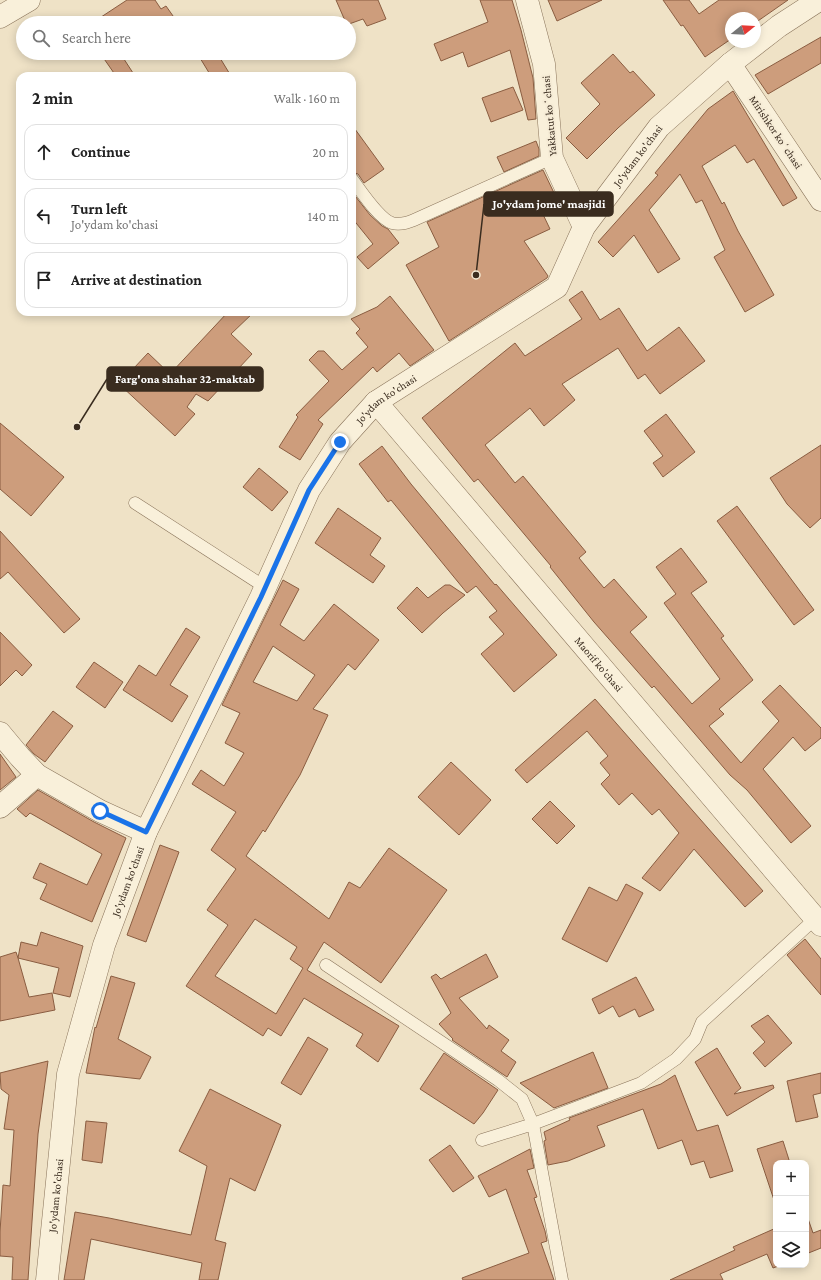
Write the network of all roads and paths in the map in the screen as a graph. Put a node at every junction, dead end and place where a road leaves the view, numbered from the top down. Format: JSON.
{"nodes":[{"id":1,"x":29,"y":0,"type":"edge"},
{"id":2,"x":527,"y":0,"type":"edge"},
{"id":3,"x":819,"y":0,"type":"edge"},
{"id":4,"x":0,"y":17,"type":"edge"},
{"id":5,"x":730,"y":64,"type":"junction"},
{"id":6,"x":552,"y":158,"type":"junction"},
{"id":7,"x":356,"y":184,"type":"edge"},
{"id":8,"x":821,"y":200,"type":"edge"},
{"id":9,"x":584,"y":227,"type":"junction"},
{"id":10,"x":376,"y":402,"type":"junction"},
{"id":11,"x":135,"y":503,"type":"dead end"},
{"id":12,"x":265,"y":587,"type":"junction"},
{"id":13,"x":0,"y":733,"type":"edge"},
{"id":14,"x":37,"y":775,"type":"junction"},
{"id":15,"x":0,"y":807,"type":"edge"},
{"id":16,"x":146,"y":832,"type":"junction"},
{"id":17,"x":819,"y":919,"type":"edge"},
{"id":18,"x":326,"y":965,"type":"dead end"},
{"id":19,"x":533,"y":1124,"type":"junction"},
{"id":20,"x":482,"y":1140,"type":"dead end"},
{"id":21,"x":47,"y":1280,"type":"edge"},
{"id":22,"x":562,"y":1280,"type":"edge"}],
"edges":[{"from":1,"to":4,"type":"street"},
{"from":2,"to":6,"type":"street","name":"Yakkatut koʻchasi"},
{"from":3,"to":5,"type":"street","name":"Jo'ydam ko'chasi"},
{"from":5,"to":8,"type":"street","name":"Mirishkor koʻchasi"},
{"from":5,"to":9,"type":"street","name":"Jo'ydam ko'chasi"},
{"from":6,"to":7,"type":"lane"},
{"from":6,"to":9,"type":"street","name":"Yakkatut koʻchasi"},
{"from":9,"to":10,"type":"street","name":"Jo'ydam ko'chasi"},
{"from":10,"to":12,"type":"street","name":"Jo'ydam ko'chasi"},
{"from":10,"to":17,"type":"street","name":"Maorif ko'chasi"},
{"from":11,"to":12,"type":"lane"},
{"from":12,"to":16,"type":"street","name":"Jo'ydam ko'chasi"},
{"from":13,"to":14,"type":"street"},
{"from":14,"to":15,"type":"street"},
{"from":14,"to":16,"type":"street"},
{"from":16,"to":21,"type":"street","name":"Jo'ydam ko'chasi"},
{"from":17,"to":19,"type":"lane"},
{"from":18,"to":19,"type":"lane"},
{"from":19,"to":20,"type":"lane"},
{"from":19,"to":22,"type":"lane"}]}
